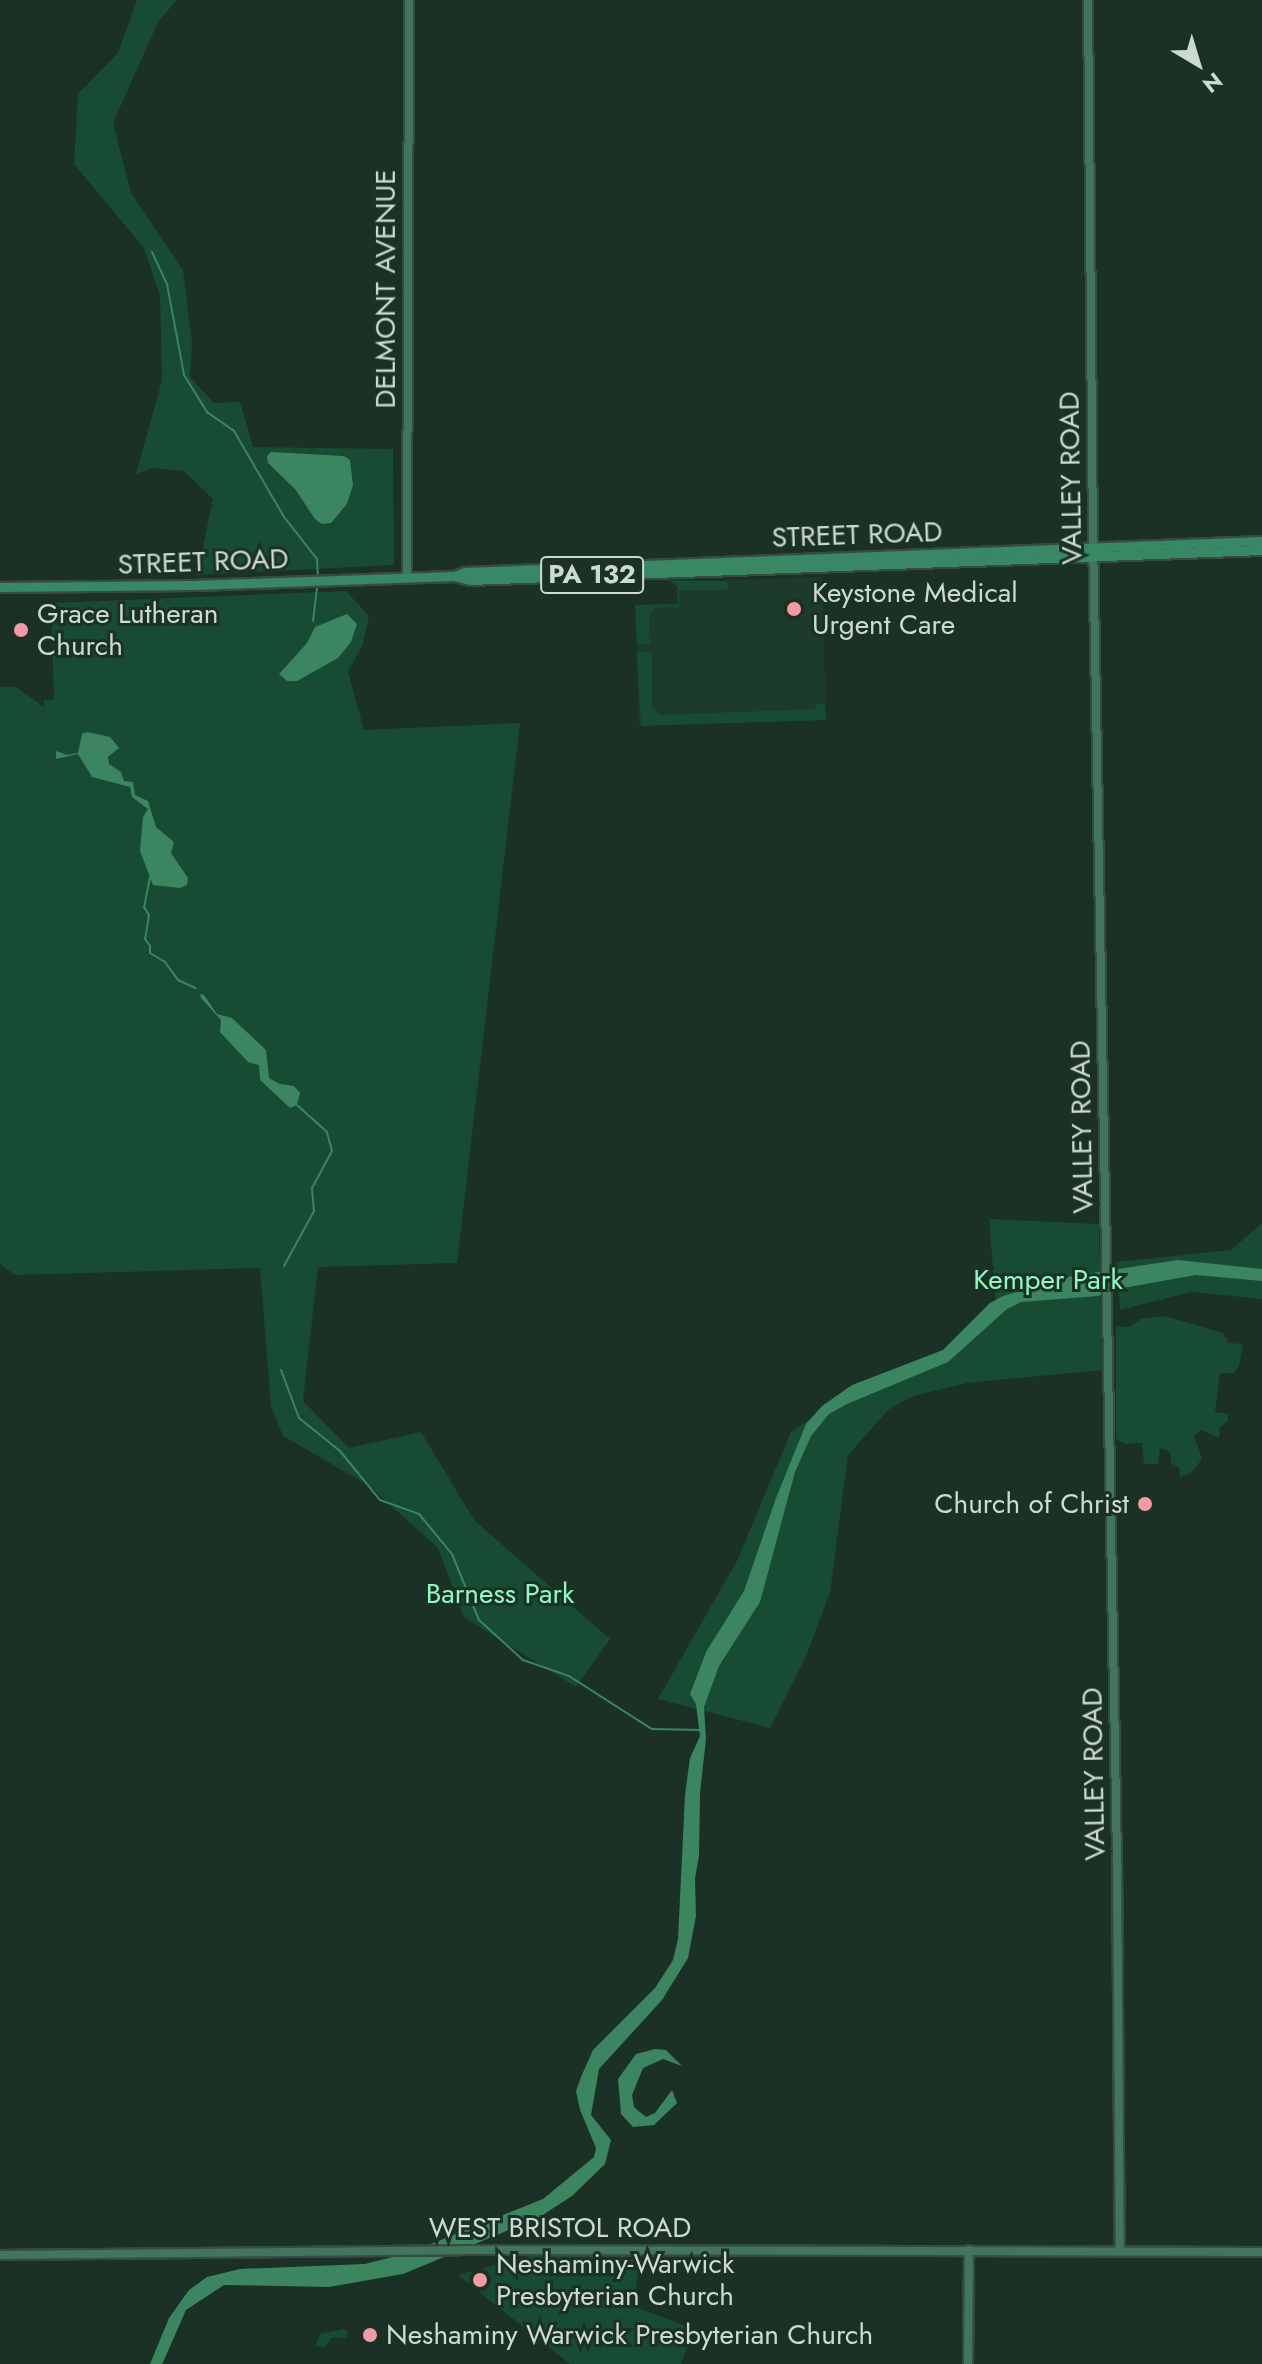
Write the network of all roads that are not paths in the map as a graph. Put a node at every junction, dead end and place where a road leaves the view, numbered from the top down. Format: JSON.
{"nodes":[{"id":1,"x":409,"y":0,"type":"edge"},
{"id":2,"x":1088,"y":0,"type":"edge"},
{"id":3,"x":1262,"y":541,"type":"edge"},
{"id":4,"x":1262,"y":550,"type":"edge"},
{"id":5,"x":1094,"y":552,"type":"junction"},
{"id":6,"x":407,"y":578,"type":"junction"},
{"id":7,"x":0,"y":587,"type":"edge"},
{"id":8,"x":969,"y":2250,"type":"junction"},
{"id":9,"x":1120,"y":2252,"type":"junction"},
{"id":10,"x":1262,"y":2252,"type":"edge"},
{"id":11,"x":0,"y":2255,"type":"edge"},
{"id":12,"x":968,"y":2364,"type":"edge"}],
"edges":[{"from":1,"to":6,"type":"street","name":"DELMONT AVENUE"},
{"from":2,"to":5,"type":"street","name":"VALLEY ROAD"},
{"from":3,"to":5,"type":"main road","name":"STREET ROAD","number":"PA 132"},
{"from":4,"to":5,"type":"main road","name":"STREET ROAD","number":"PA 132"},
{"from":5,"to":6,"type":"main road","name":"STREET ROAD","number":"PA 132"},
{"from":5,"to":9,"type":"street","name":"VALLEY ROAD"},
{"from":6,"to":7,"type":"main road","name":"STREET ROAD","number":"PA 132"},
{"from":8,"to":9,"type":"street","name":"WEST BRISTOL ROAD"},
{"from":8,"to":11,"type":"street","name":"WEST BRISTOL ROAD"},
{"from":8,"to":12,"type":"street"},
{"from":9,"to":10,"type":"street","name":"WEST BRISTOL ROAD"}]}
